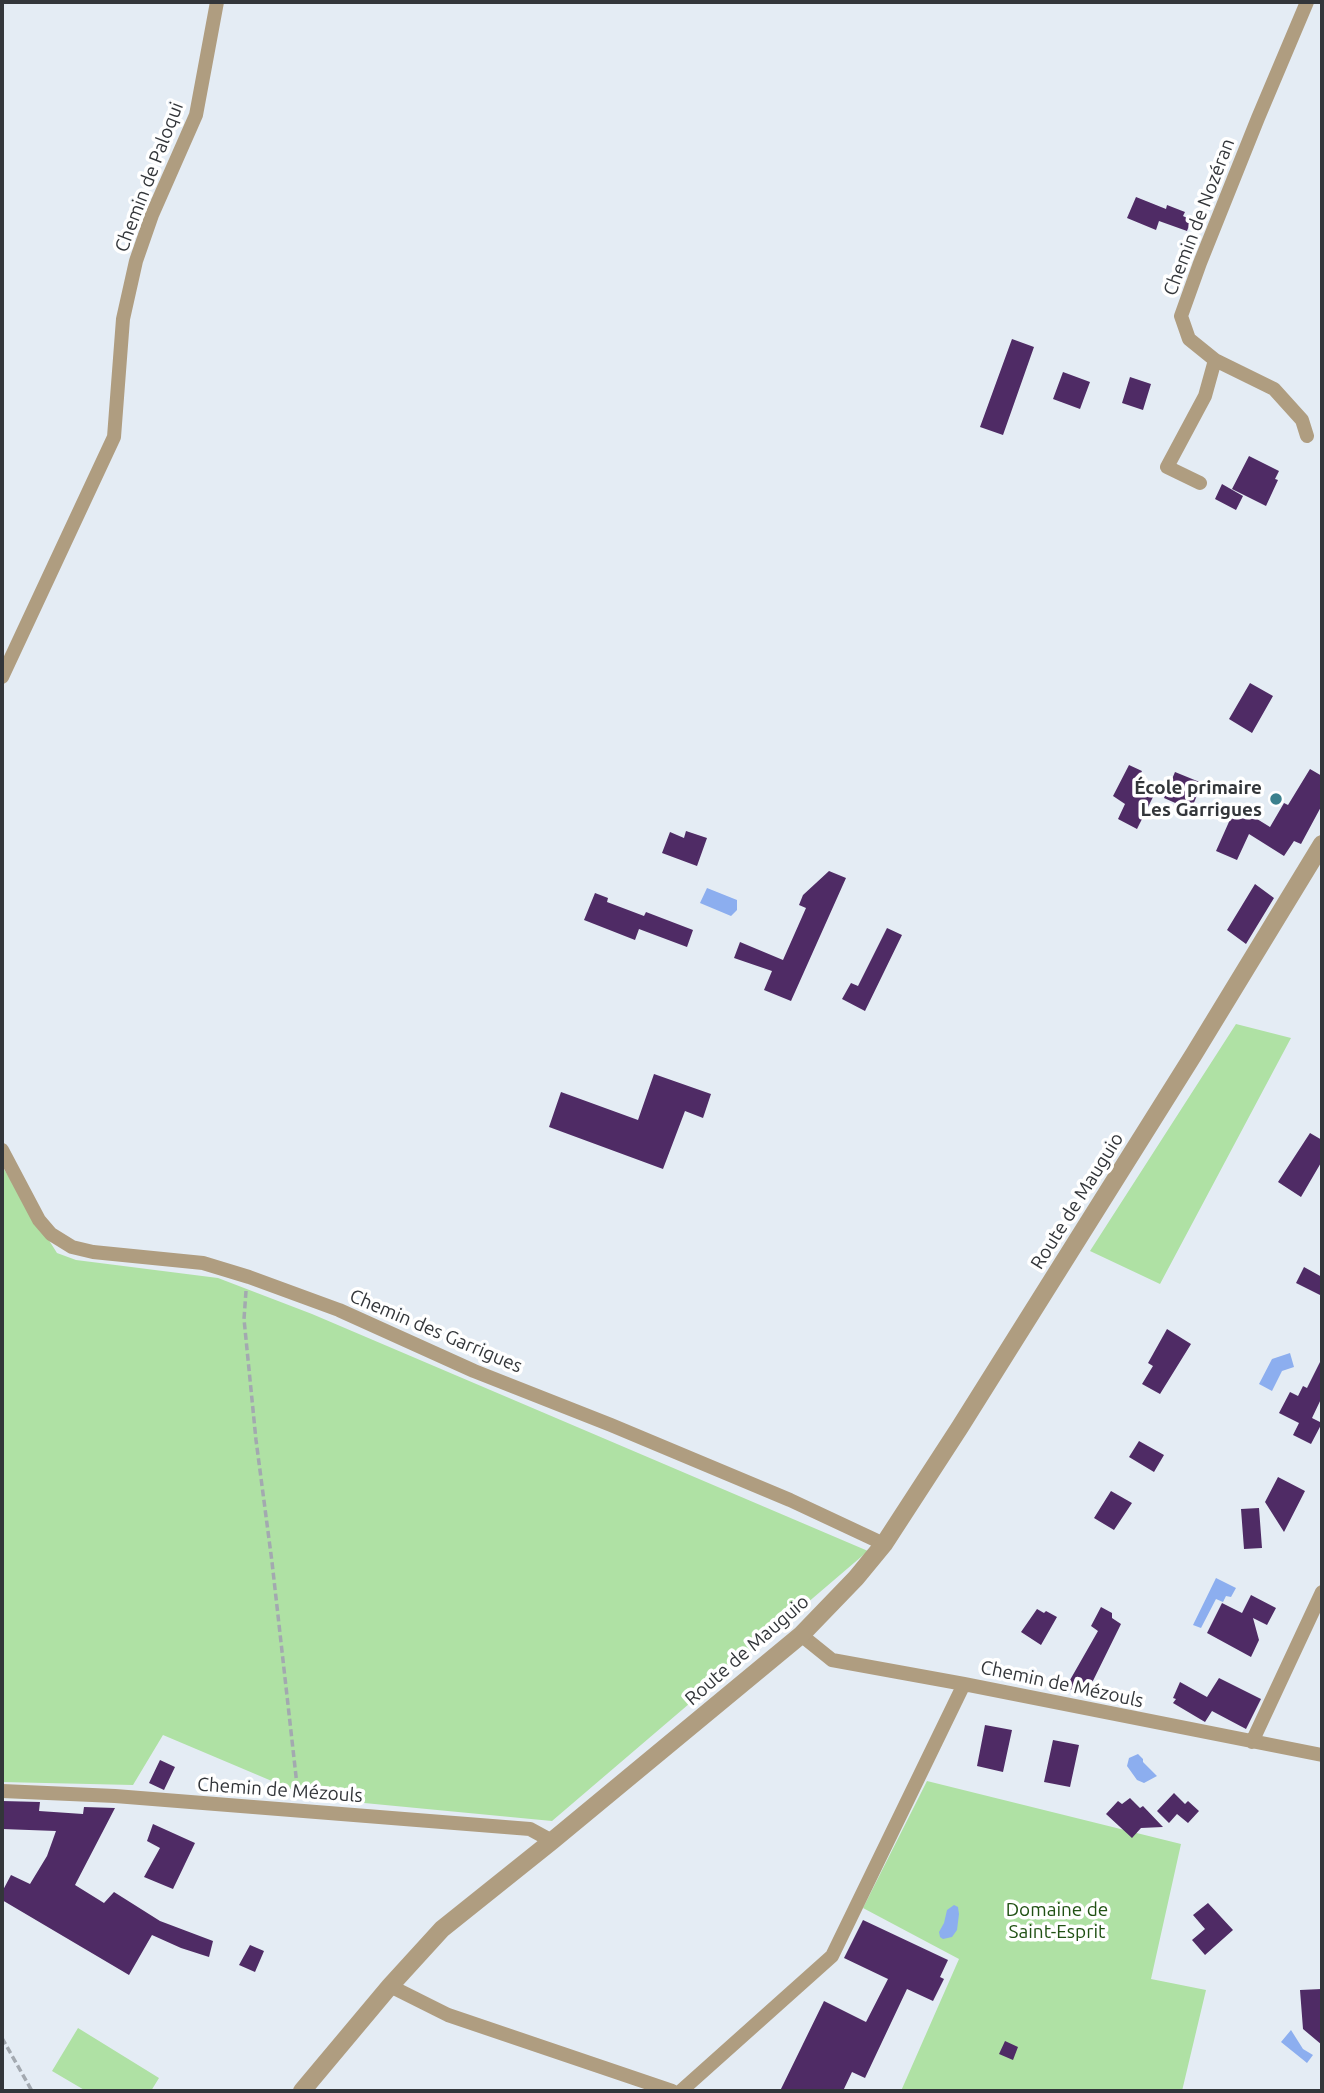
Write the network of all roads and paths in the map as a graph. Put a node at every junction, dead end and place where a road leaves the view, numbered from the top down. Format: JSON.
{"nodes":[{"id":1,"x":217,"y":2,"type":"edge"},
{"id":2,"x":1307,"y":2,"type":"edge"},
{"id":3,"x":1215,"y":360,"type":"junction"},
{"id":4,"x":1307,"y":436,"type":"dead end"},
{"id":5,"x":1200,"y":483,"type":"dead end"},
{"id":6,"x":2,"y":677,"type":"edge"},
{"id":7,"x":1322,"y":844,"type":"edge"},
{"id":8,"x":2,"y":1150,"type":"edge"},
{"id":9,"x":249,"y":1277,"type":"junction"},
{"id":10,"x":884,"y":1544,"type":"junction"},
{"id":11,"x":1322,"y":1592,"type":"edge"},
{"id":12,"x":801,"y":1635,"type":"junction"},
{"id":13,"x":964,"y":1684,"type":"junction"},
{"id":14,"x":1252,"y":1742,"type":"junction"},
{"id":15,"x":1322,"y":1755,"type":"edge"},
{"id":16,"x":2,"y":1791,"type":"edge"},
{"id":17,"x":299,"y":1810,"type":"junction"},
{"id":18,"x":552,"y":1841,"type":"junction"},
{"id":19,"x":390,"y":1986,"type":"junction"},
{"id":20,"x":2,"y":2038,"type":"edge"},
{"id":21,"x":32,"y":2091,"type":"edge"},
{"id":22,"x":302,"y":2091,"type":"edge"},
{"id":23,"x":672,"y":2091,"type":"edge"},
{"id":24,"x":681,"y":2091,"type":"edge"}],
"edges":[{"from":1,"to":6,"type":"street","name":"Chemin de Paloqui"},
{"from":2,"to":3,"type":"street","name":"Chemin de Nozéran"},
{"from":3,"to":4,"type":"street","name":"Chemin de Nozéran"},
{"from":3,"to":5,"type":"street"},
{"from":7,"to":10,"type":"street","name":"Route de Mauguio"},
{"from":8,"to":9,"type":"street","name":"Chemin des Garrigues"},
{"from":9,"to":10,"type":"street","name":"Chemin des Garrigues"},
{"from":9,"to":17,"type":"path"},
{"from":10,"to":12,"type":"street","name":"Route de Mauguio"},
{"from":11,"to":14,"type":"street"},
{"from":12,"to":13,"type":"street","name":"Chemin de Mézouls"},
{"from":12,"to":18,"type":"street","name":"Route de Mauguio"},
{"from":13,"to":14,"type":"street","name":"Chemin de Mézouls"},
{"from":13,"to":24,"type":"street"},
{"from":14,"to":15,"type":"street","name":"Chemin de Mézouls"},
{"from":16,"to":17,"type":"street","name":"Chemin de Mézouls"},
{"from":17,"to":18,"type":"street","name":"Chemin de Mézouls"},
{"from":18,"to":19,"type":"street","name":"Route de Mauguio"},
{"from":19,"to":22,"type":"street","name":"Route de Mauguio"},
{"from":19,"to":23,"type":"street"},
{"from":20,"to":21,"type":"path"}]}
